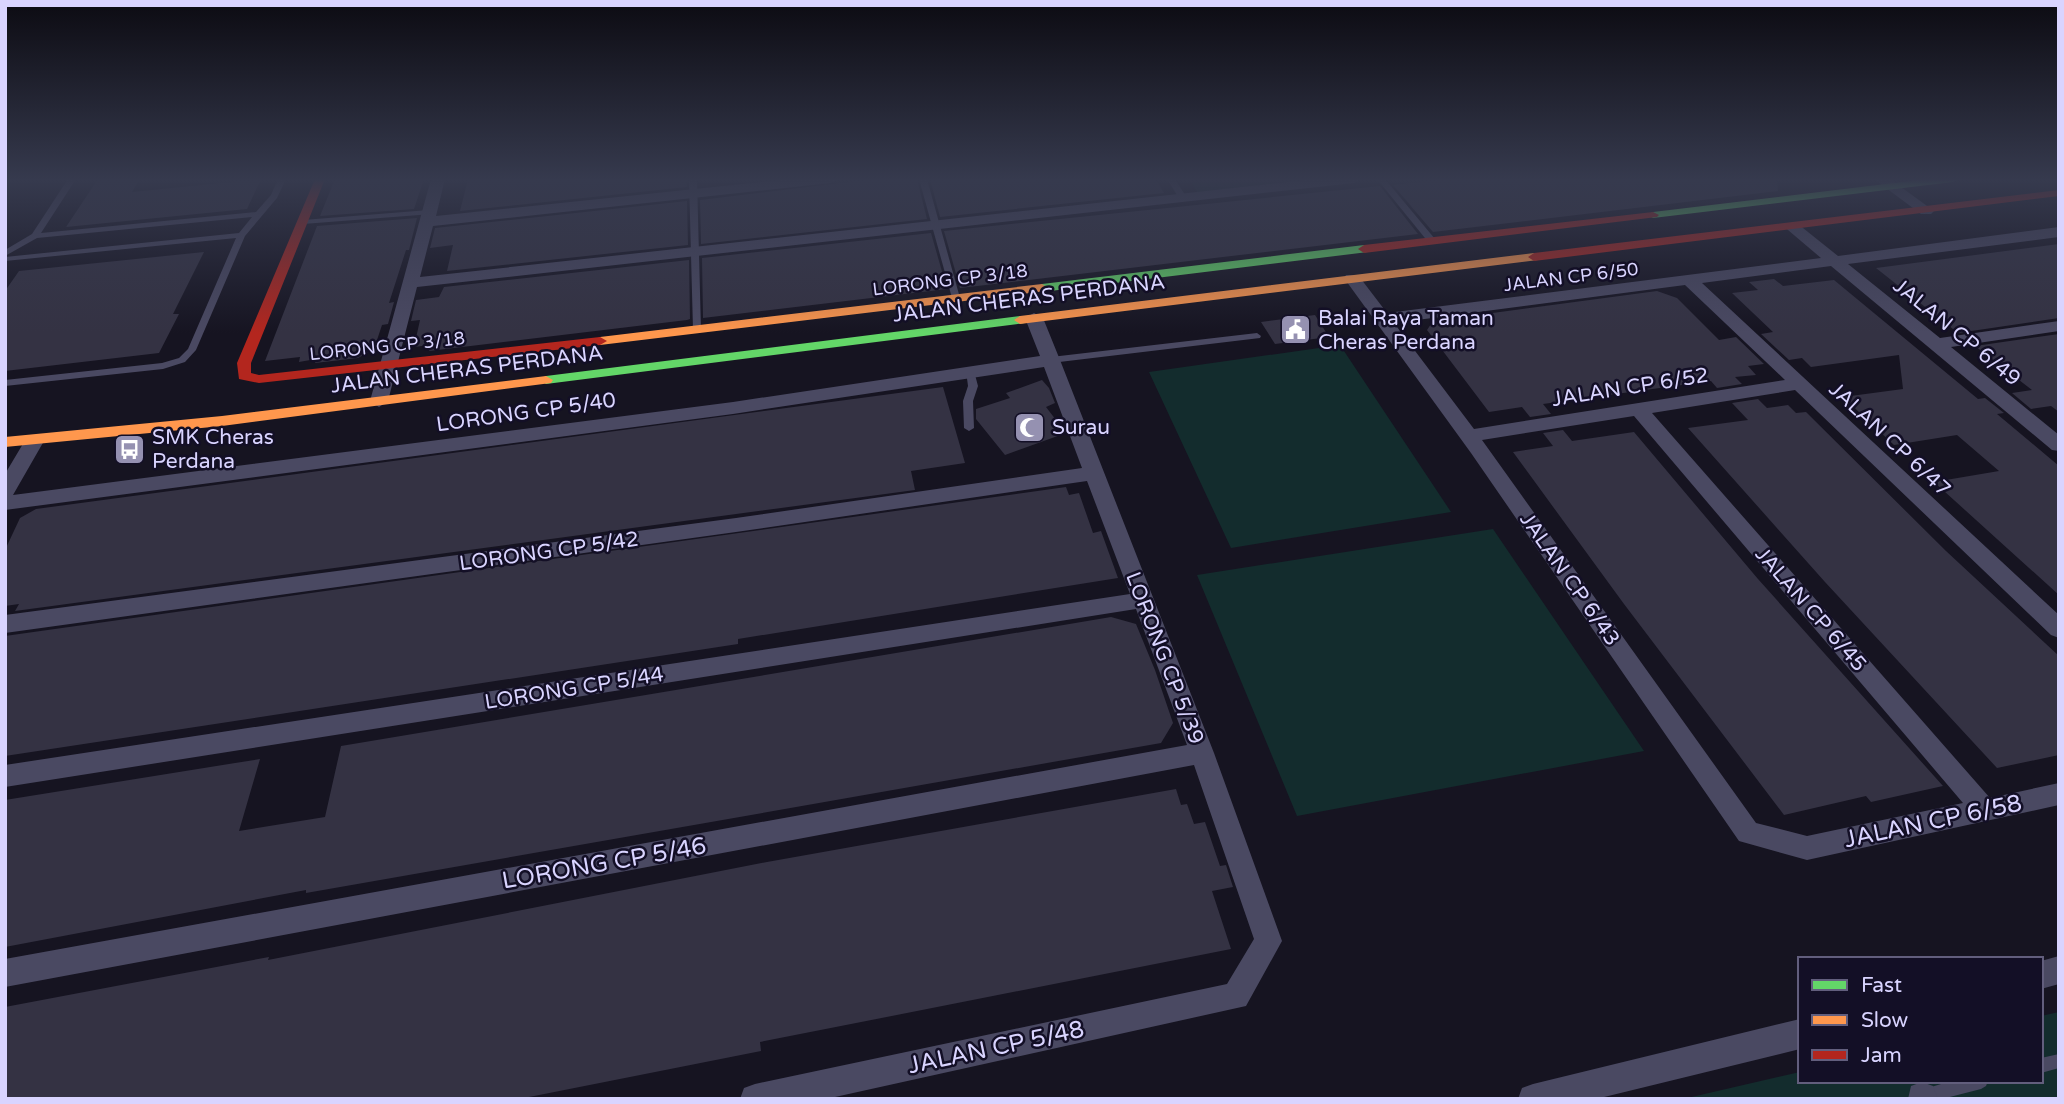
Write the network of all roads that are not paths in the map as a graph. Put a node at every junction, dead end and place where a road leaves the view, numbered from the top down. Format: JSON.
{"nodes":[{"id":1,"x":39,"y":231,"type":"edge"},
{"id":2,"x":91,"y":231,"type":"edge"},
{"id":3,"x":245,"y":231,"type":"edge"},
{"id":4,"x":299,"y":231,"type":"edge"},
{"id":5,"x":425,"y":231,"type":"edge"},
{"id":6,"x":693,"y":231,"type":"edge"},
{"id":7,"x":885,"y":231,"type":"edge"},
{"id":8,"x":938,"y":231,"type":"edge"},
{"id":9,"x":1423,"y":231,"type":"edge"},
{"id":10,"x":1514,"y":231,"type":"edge"},
{"id":11,"x":1763,"y":231,"type":"edge"},
{"id":12,"x":1798,"y":231,"type":"edge"},
{"id":13,"x":2056,"y":232,"type":"edge"},
{"id":14,"x":241,"y":235,"type":"junction"},
{"id":15,"x":35,"y":236,"type":"junction"},
{"id":16,"x":1432,"y":241,"type":"junction"},
{"id":17,"x":693,"y":251,"type":"junction"},
{"id":18,"x":6,"y":258,"type":"edge"},
{"id":19,"x":1836,"y":262,"type":"junction"},
{"id":20,"x":1352,"y":278,"type":"junction"},
{"id":21,"x":1690,"y":281,"type":"junction"},
{"id":22,"x":411,"y":283,"type":"junction"},
{"id":23,"x":956,"y":298,"type":"junction"},
{"id":24,"x":1034,"y":318,"type":"junction"},
{"id":25,"x":1383,"y":319,"type":"junction"},
{"id":26,"x":2059,"y":326,"type":"edge"},
{"id":27,"x":697,"y":330,"type":"junction"},
{"id":28,"x":1257,"y":336,"type":"dead end"},
{"id":29,"x":1936,"y":344,"type":"junction"},
{"id":30,"x":1051,"y":360,"type":"junction"},
{"id":31,"x":390,"y":366,"type":"junction"},
{"id":32,"x":970,"y":371,"type":"junction"},
{"id":33,"x":5,"y":383,"type":"edge"},
{"id":34,"x":1799,"y":384,"type":"junction"},
{"id":35,"x":379,"y":401,"type":"junction"},
{"id":36,"x":1637,"y":409,"type":"junction"},
{"id":37,"x":969,"y":428,"type":"dead end"},
{"id":38,"x":1468,"y":436,"type":"junction"},
{"id":39,"x":34,"y":441,"type":"junction"},
{"id":40,"x":5,"y":442,"type":"edge"},
{"id":41,"x":2059,"y":445,"type":"edge"},
{"id":42,"x":1093,"y":473,"type":"junction"},
{"id":43,"x":5,"y":492,"type":"edge"},
{"id":44,"x":5,"y":503,"type":"edge"},
{"id":45,"x":1142,"y":600,"type":"junction"},
{"id":46,"x":5,"y":624,"type":"edge"},
{"id":47,"x":2059,"y":629,"type":"edge"},
{"id":48,"x":1202,"y":753,"type":"junction"},
{"id":49,"x":5,"y":776,"type":"edge"},
{"id":50,"x":2059,"y":794,"type":"edge"},
{"id":51,"x":1984,"y":809,"type":"junction"},
{"id":52,"x":1807,"y":848,"type":"joint"},
{"id":53,"x":5,"y":973,"type":"edge"},
{"id":54,"x":1236,"y":996,"type":"joint"},
{"id":55,"x":1798,"y":1035,"type":"edge"},
{"id":56,"x":1974,"y":1083,"type":"edge"},
{"id":57,"x":1592,"y":1092,"type":"edge"},
{"id":58,"x":1919,"y":1098,"type":"edge"},
{"id":59,"x":755,"y":1099,"type":"edge"},
{"id":60,"x":1533,"y":1099,"type":"edge"}],
"edges":[{"from":1,"to":15,"type":"lane"},
{"from":2,"to":15,"type":"lane"},
{"from":3,"to":14,"type":"lane"},
{"from":4,"to":31,"type":"street","name":"LORONG CP 3/18"},
{"from":5,"to":22,"type":"street"},
{"from":6,"to":17,"type":"lane"},
{"from":7,"to":17,"type":"street"},
{"from":8,"to":23,"type":"lane"},
{"from":9,"to":16,"type":"lane"},
{"from":10,"to":16,"type":"street","name":"LORONG CP 3/18"},
{"from":11,"to":20,"type":"street","name":"JALAN CHERAS PERDANA"},
{"from":12,"to":19,"type":"street","name":"JALAN CP 6/49"},
{"from":13,"to":19,"type":"street","name":"JALAN CP 6/50"},
{"from":14,"to":18,"type":"lane"},
{"from":14,"to":33,"type":"lane"},
{"from":15,"to":18,"type":"lane"},
{"from":16,"to":23,"type":"street","name":"LORONG CP 3/18"},
{"from":17,"to":22,"type":"street"},
{"from":17,"to":27,"type":"lane"},
{"from":19,"to":21,"type":"street","name":"JALAN CP 6/50"},
{"from":19,"to":29,"type":"street","name":"JALAN CP 6/49"},
{"from":20,"to":24,"type":"street","name":"JALAN CHERAS PERDANA"},
{"from":20,"to":25,"type":"street","name":"JALAN CP 6/43"},
{"from":21,"to":25,"type":"street","name":"JALAN CP 6/50"},
{"from":21,"to":34,"type":"street","name":"JALAN CP 6/47"},
{"from":22,"to":31,"type":"street"},
{"from":23,"to":27,"type":"street","name":"LORONG CP 3/18"},
{"from":24,"to":30,"type":"street","name":"LORONG CP 5/39"},
{"from":24,"to":35,"type":"street","name":"JALAN CHERAS PERDANA"},
{"from":25,"to":38,"type":"street","name":"JALAN CP 6/43"},
{"from":26,"to":29,"type":"street"},
{"from":27,"to":31,"type":"street","name":"LORONG CP 3/18"},
{"from":28,"to":30,"type":"lane"},
{"from":29,"to":41,"type":"street","name":"JALAN CP 6/49"},
{"from":30,"to":32,"type":"street","name":"LORONG CP 5/40"},
{"from":30,"to":42,"type":"street","name":"LORONG CP 5/39"},
{"from":31,"to":35,"type":"street"},
{"from":32,"to":37,"type":"lane"},
{"from":32,"to":44,"type":"street","name":"LORONG CP 5/40"},
{"from":34,"to":36,"type":"street","name":"JALAN CP 6/52"},
{"from":34,"to":47,"type":"street","name":"JALAN CP 6/47"},
{"from":35,"to":39,"type":"street","name":"JALAN CHERAS PERDANA"},
{"from":36,"to":38,"type":"street","name":"JALAN CP 6/52"},
{"from":36,"to":51,"type":"street","name":"JALAN CP 6/45"},
{"from":38,"to":52,"type":"street","name":"JALAN CP 6/43"},
{"from":39,"to":40,"type":"street","name":"JALAN CHERAS PERDANA"},
{"from":39,"to":43,"type":"street"},
{"from":42,"to":45,"type":"street","name":"LORONG CP 5/39"},
{"from":42,"to":46,"type":"street","name":"LORONG CP 5/42"},
{"from":45,"to":48,"type":"street","name":"LORONG CP 5/39"},
{"from":45,"to":49,"type":"street","name":"LORONG CP 5/44"},
{"from":48,"to":53,"type":"street","name":"LORONG CP 5/46"},
{"from":48,"to":54,"type":"street","name":"LORONG CP 5/39"},
{"from":50,"to":51,"type":"street","name":"JALAN CP 6/58"},
{"from":51,"to":52,"type":"street","name":"JALAN CP 6/58"},
{"from":54,"to":59,"type":"street","name":"JALAN CP 5/48"},
{"from":55,"to":57,"type":"street"},
{"from":56,"to":58,"type":"lane"},
{"from":57,"to":60,"type":"street"}]}
